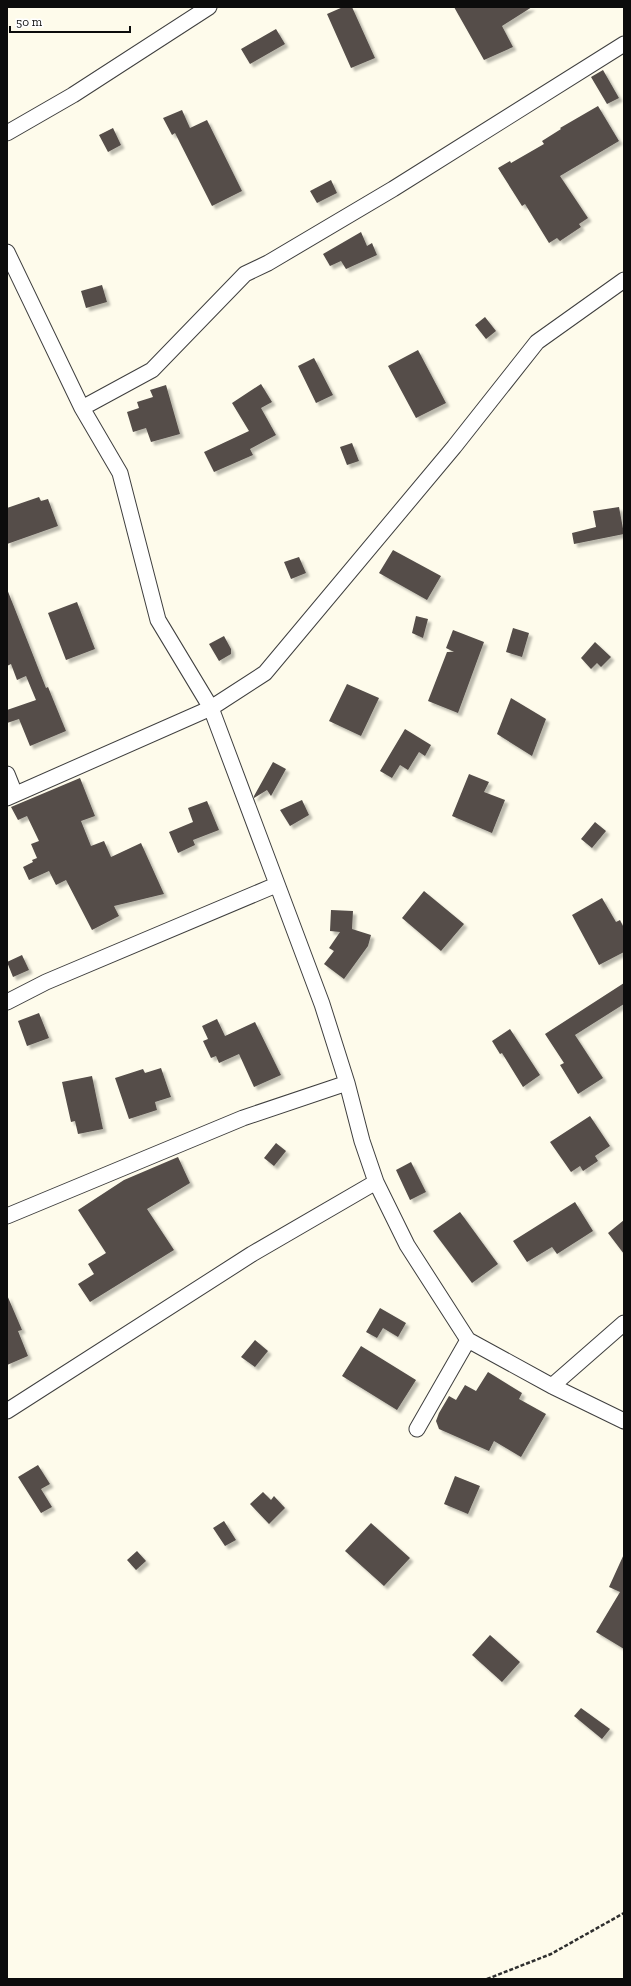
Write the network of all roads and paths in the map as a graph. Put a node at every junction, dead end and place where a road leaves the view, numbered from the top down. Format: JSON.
{"nodes":[{"id":1,"x":209,"y":7,"type":"edge"},
{"id":2,"x":624,"y":44,"type":"edge"},
{"id":3,"x":7,"y":133,"type":"edge"},
{"id":4,"x":7,"y":252,"type":"edge"},
{"id":5,"x":624,"y":280,"type":"edge"},
{"id":6,"x":82,"y":408,"type":"junction"},
{"id":7,"x":211,"y":708,"type":"junction"},
{"id":8,"x":7,"y":774,"type":"edge"},
{"id":9,"x":11,"y":796,"type":"edge"},
{"id":10,"x":276,"y":885,"type":"junction"},
{"id":11,"x":7,"y":1002,"type":"edge"},
{"id":12,"x":347,"y":1083,"type":"junction"},
{"id":13,"x":376,"y":1182,"type":"junction"},
{"id":14,"x":7,"y":1216,"type":"edge"},
{"id":15,"x":624,"y":1323,"type":"edge"},
{"id":16,"x":468,"y":1340,"type":"junction"},
{"id":17,"x":552,"y":1386,"type":"junction"},
{"id":18,"x":7,"y":1411,"type":"edge"},
{"id":19,"x":624,"y":1422,"type":"edge"},
{"id":20,"x":417,"y":1429,"type":"dead end"},
{"id":21,"x":624,"y":1913,"type":"edge"},
{"id":22,"x":487,"y":1979,"type":"edge"}],
"edges":[{"from":1,"to":3,"type":"street"},
{"from":2,"to":6,"type":"street"},
{"from":4,"to":6,"type":"street"},
{"from":5,"to":7,"type":"street"},
{"from":6,"to":7,"type":"street"},
{"from":7,"to":9,"type":"street"},
{"from":7,"to":10,"type":"street"},
{"from":8,"to":9,"type":"street"},
{"from":10,"to":11,"type":"street"},
{"from":10,"to":12,"type":"street"},
{"from":12,"to":13,"type":"street"},
{"from":12,"to":14,"type":"street"},
{"from":13,"to":16,"type":"street"},
{"from":13,"to":18,"type":"street"},
{"from":15,"to":17,"type":"street"},
{"from":16,"to":17,"type":"street"},
{"from":16,"to":20,"type":"street"},
{"from":17,"to":19,"type":"street"},
{"from":21,"to":22,"type":"path"}]}
